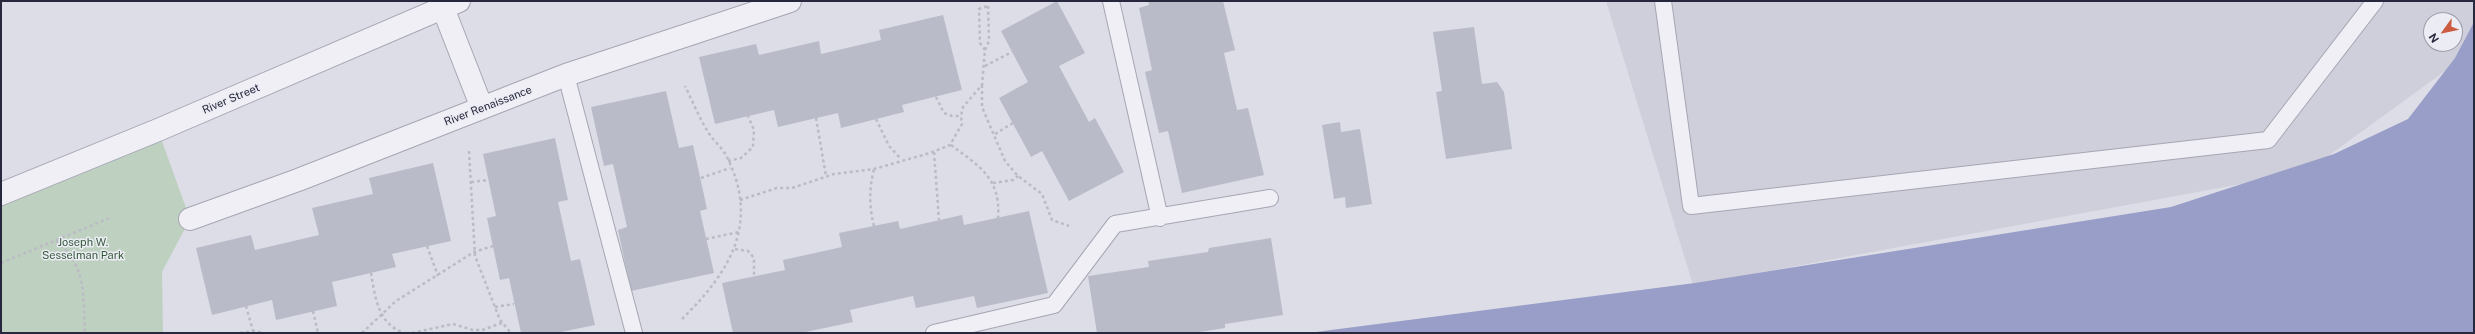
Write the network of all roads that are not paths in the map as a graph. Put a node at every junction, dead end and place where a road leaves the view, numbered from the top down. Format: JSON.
{"nodes":[{"id":1,"x":790,"y":1,"type":"edge"},
{"id":2,"x":1111,"y":1,"type":"edge"},
{"id":3,"x":1663,"y":1,"type":"edge"},
{"id":4,"x":2375,"y":1,"type":"edge"},
{"id":5,"x":451,"y":4,"type":"edge"},
{"id":6,"x":566,"y":75,"type":"junction"},
{"id":7,"x":482,"y":108,"type":"junction"},
{"id":8,"x":1,"y":194,"type":"edge"},
{"id":9,"x":1270,"y":198,"type":"dead end"},
{"id":10,"x":1160,"y":218,"type":"junction"},
{"id":11,"x":190,"y":219,"type":"dead end"},
{"id":12,"x":634,"y":333,"type":"edge"},
{"id":13,"x":934,"y":333,"type":"edge"}],
"edges":[{"from":1,"to":6,"type":"street","name":"River Renaissance"},
{"from":2,"to":10,"type":"lane"},
{"from":3,"to":4,"type":"lane"},
{"from":5,"to":7,"type":"street"},
{"from":5,"to":8,"type":"street","name":"River Street"},
{"from":6,"to":7,"type":"street","name":"River Renaissance"},
{"from":6,"to":12,"type":"lane"},
{"from":7,"to":11,"type":"street","name":"River Renaissance"},
{"from":9,"to":10,"type":"lane"},
{"from":10,"to":13,"type":"lane"}]}
